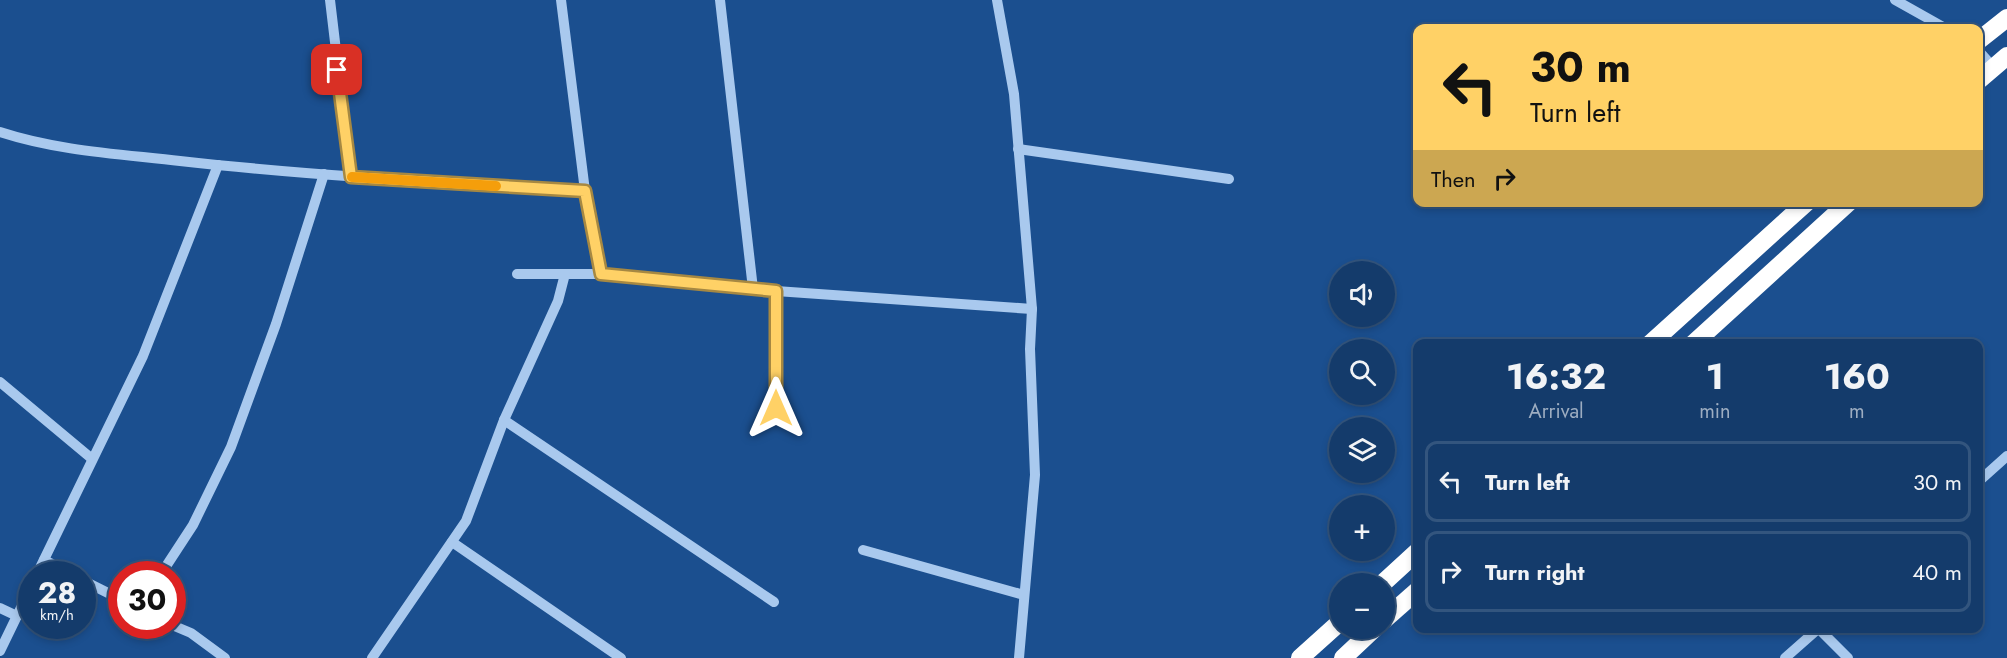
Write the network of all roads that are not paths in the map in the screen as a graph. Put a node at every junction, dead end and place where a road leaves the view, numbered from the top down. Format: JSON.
{"nodes":[{"id":1,"x":330,"y":0,"type":"edge"},
{"id":2,"x":561,"y":0,"type":"edge"},
{"id":3,"x":720,"y":0,"type":"edge"},
{"id":4,"x":997,"y":0,"type":"edge"},
{"id":5,"x":1895,"y":0,"type":"edge"},
{"id":6,"x":2007,"y":18,"type":"edge"},
{"id":7,"x":1938,"y":24,"type":"edge"},
{"id":8,"x":1983,"y":38,"type":"edge"},
{"id":9,"x":1983,"y":52,"type":"edge"},
{"id":10,"x":2000,"y":61,"type":"edge"},
{"id":11,"x":1983,"y":76,"type":"edge"},
{"id":12,"x":0,"y":132,"type":"edge"},
{"id":13,"x":1018,"y":149,"type":"junction"},
{"id":14,"x":218,"y":165,"type":"junction"},
{"id":15,"x":324,"y":174,"type":"junction"},
{"id":16,"x":351,"y":177,"type":"junction"},
{"id":17,"x":1229,"y":179,"type":"dead end"},
{"id":18,"x":585,"y":191,"type":"junction"},
{"id":19,"x":1801,"y":207,"type":"edge"},
{"id":20,"x":1844,"y":207,"type":"edge"},
{"id":21,"x":516,"y":274,"type":"dead end"},
{"id":22,"x":565,"y":274,"type":"junction"},
{"id":23,"x":601,"y":274,"type":"junction"},
{"id":24,"x":753,"y":289,"type":"junction"},
{"id":25,"x":776,"y":291,"type":"junction"},
{"id":26,"x":1032,"y":309,"type":"junction"},
{"id":27,"x":1656,"y":339,"type":"edge"},
{"id":28,"x":1698,"y":339,"type":"edge"},
{"id":29,"x":0,"y":382,"type":"edge"},
{"id":30,"x":776,"y":408,"type":"dead end"},
{"id":31,"x":504,"y":420,"type":"junction"},
{"id":32,"x":2007,"y":456,"type":"edge"},
{"id":33,"x":91,"y":458,"type":"junction"},
{"id":34,"x":1983,"y":478,"type":"edge"},
{"id":35,"x":452,"y":542,"type":"junction"},
{"id":36,"x":863,"y":550,"type":"dead end"},
{"id":37,"x":1413,"y":556,"type":"edge"},
{"id":38,"x":44,"y":560,"type":"edge"},
{"id":39,"x":169,"y":561,"type":"edge"},
{"id":40,"x":1394,"y":573,"type":"edge"},
{"id":41,"x":1413,"y":594,"type":"edge"},
{"id":42,"x":1024,"y":595,"type":"junction"},
{"id":43,"x":774,"y":602,"type":"dead end"},
{"id":44,"x":0,"y":608,"type":"edge"},
{"id":45,"x":1395,"y":610,"type":"edge"},
{"id":46,"x":17,"y":616,"type":"joint"},
{"id":47,"x":186,"y":631,"type":"edge"},
{"id":48,"x":1329,"y":632,"type":"edge"},
{"id":49,"x":1813,"y":633,"type":"edge"},
{"id":50,"x":1822,"y":633,"type":"edge"},
{"id":51,"x":1363,"y":639,"type":"edge"},
{"id":52,"x":0,"y":651,"type":"edge"},
{"id":53,"x":225,"y":658,"type":"edge"},
{"id":54,"x":372,"y":658,"type":"edge"},
{"id":55,"x":621,"y":658,"type":"edge"},
{"id":56,"x":1019,"y":658,"type":"edge"},
{"id":57,"x":1300,"y":658,"type":"edge"},
{"id":58,"x":1343,"y":658,"type":"edge"},
{"id":59,"x":1785,"y":658,"type":"edge"},
{"id":60,"x":1848,"y":658,"type":"edge"}],
"edges":[{"from":1,"to":16,"type":"street"},
{"from":2,"to":18,"type":"street"},
{"from":3,"to":24,"type":"street"},
{"from":4,"to":13,"type":"street"},
{"from":5,"to":7,"type":"street"},
{"from":6,"to":8,"type":"highway"},
{"from":9,"to":10,"type":"street"},
{"from":10,"to":11,"type":"highway"},
{"from":12,"to":14,"type":"street"},
{"from":13,"to":17,"type":"street"},
{"from":13,"to":26,"type":"street"},
{"from":14,"to":15,"type":"street"},
{"from":14,"to":33,"type":"street"},
{"from":15,"to":16,"type":"street"},
{"from":15,"to":39,"type":"street"},
{"from":16,"to":18,"type":"street"},
{"from":18,"to":23,"type":"street"},
{"from":19,"to":27,"type":"highway"},
{"from":20,"to":28,"type":"highway"},
{"from":21,"to":22,"type":"street"},
{"from":22,"to":23,"type":"street"},
{"from":22,"to":31,"type":"street"},
{"from":23,"to":24,"type":"street"},
{"from":24,"to":25,"type":"street"},
{"from":25,"to":26,"type":"street"},
{"from":25,"to":30,"type":"street"},
{"from":26,"to":42,"type":"street"},
{"from":29,"to":33,"type":"street"},
{"from":31,"to":35,"type":"street"},
{"from":31,"to":43,"type":"street"},
{"from":32,"to":34,"type":"street"},
{"from":33,"to":38,"type":"street"},
{"from":35,"to":54,"type":"street"},
{"from":35,"to":55,"type":"street"},
{"from":36,"to":42,"type":"street"},
{"from":37,"to":40,"type":"highway"},
{"from":41,"to":45,"type":"highway"},
{"from":42,"to":56,"type":"street"},
{"from":44,"to":46,"type":"street"},
{"from":46,"to":52,"type":"street"},
{"from":47,"to":53,"type":"street"},
{"from":48,"to":57,"type":"highway"},
{"from":49,"to":59,"type":"street"},
{"from":50,"to":60,"type":"street"},
{"from":51,"to":58,"type":"highway"}]}
